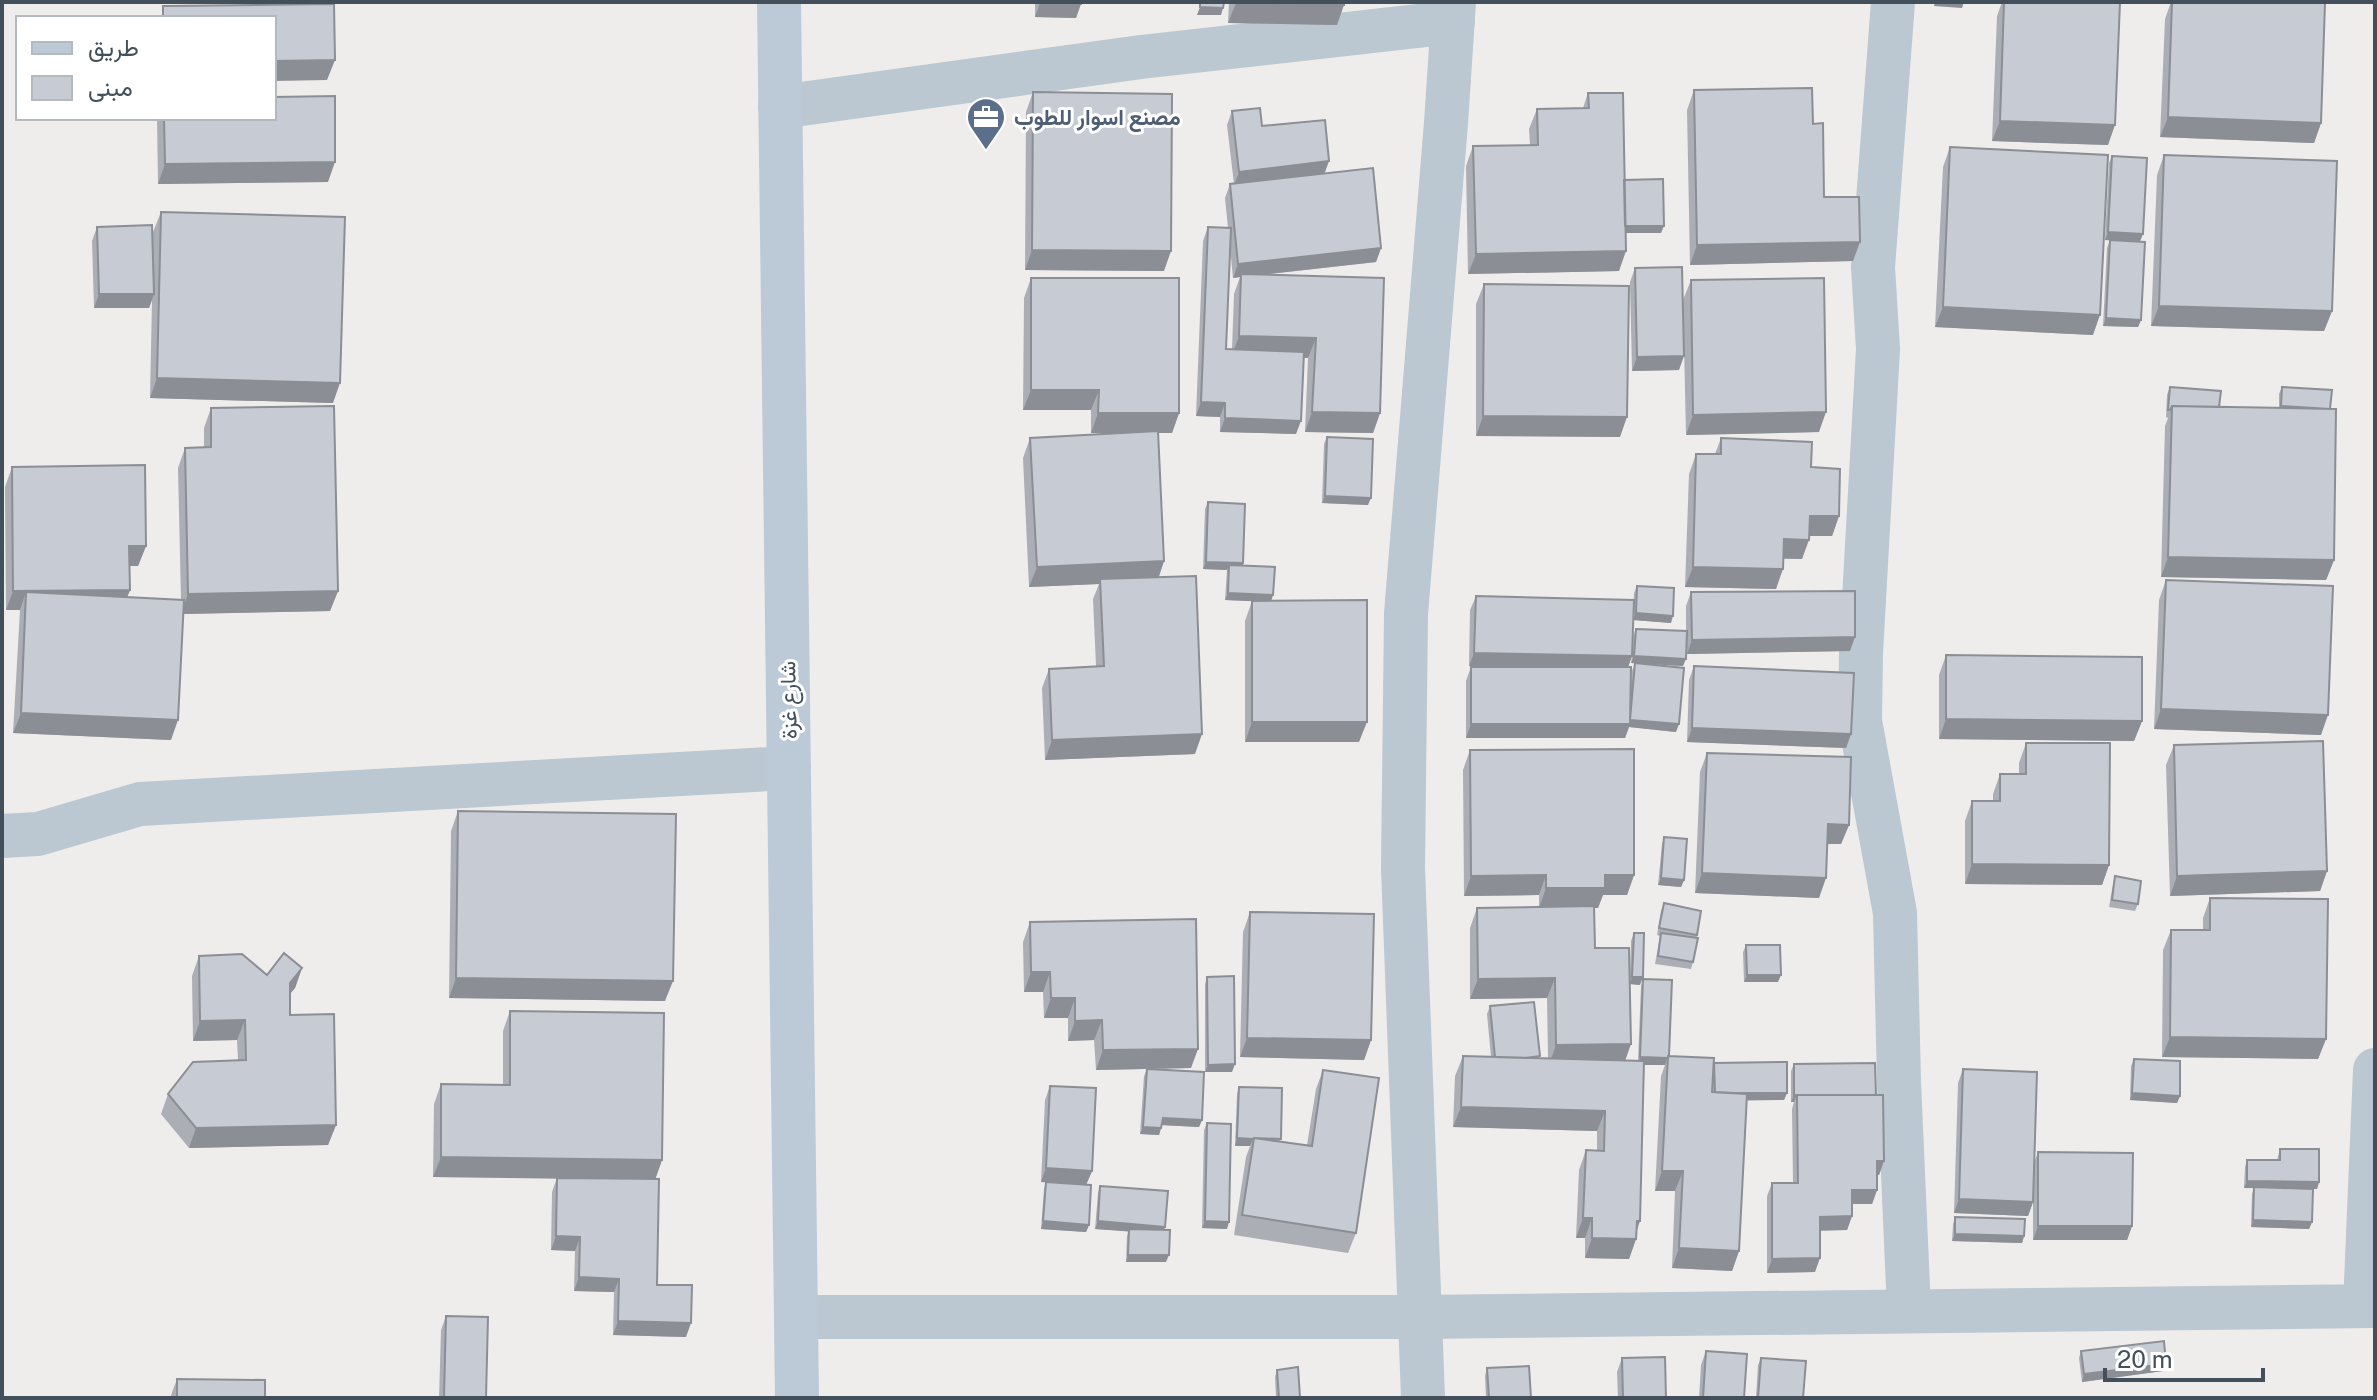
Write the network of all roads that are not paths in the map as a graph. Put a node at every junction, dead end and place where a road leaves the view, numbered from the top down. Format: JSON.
{"nodes":[{"id":1,"x":779,"y":2,"type":"edge"},
{"id":2,"x":1893,"y":2,"type":"edge"},
{"id":3,"x":1453,"y":12,"type":"edge"},
{"id":4,"x":780,"y":107,"type":"junction"},
{"id":5,"x":789,"y":768,"type":"junction"},
{"id":6,"x":2,"y":836,"type":"edge"},
{"id":7,"x":2375,"y":1070,"type":"edge"},
{"id":8,"x":2370,"y":1306,"type":"edge"},
{"id":9,"x":1909,"y":1310,"type":"junction"},
{"id":10,"x":796,"y":1317,"type":"junction"},
{"id":11,"x":1421,"y":1317,"type":"junction"},
{"id":12,"x":797,"y":1398,"type":"edge"},
{"id":13,"x":1423,"y":1398,"type":"edge"}],
"edges":[{"from":1,"to":4,"type":"main road","name":"شارع غزة"},
{"from":2,"to":9,"type":"street"},
{"from":3,"to":4,"type":"street"},
{"from":3,"to":11,"type":"street"},
{"from":4,"to":5,"type":"main road","name":"شارع غزة"},
{"from":5,"to":6,"type":"street"},
{"from":5,"to":10,"type":"main road","name":"شارع غزة"},
{"from":7,"to":8,"type":"street"},
{"from":8,"to":9,"type":"street"},
{"from":9,"to":11,"type":"street"},
{"from":10,"to":11,"type":"street"},
{"from":10,"to":12,"type":"main road","name":"شارع غزة"},
{"from":11,"to":13,"type":"street"}]}
